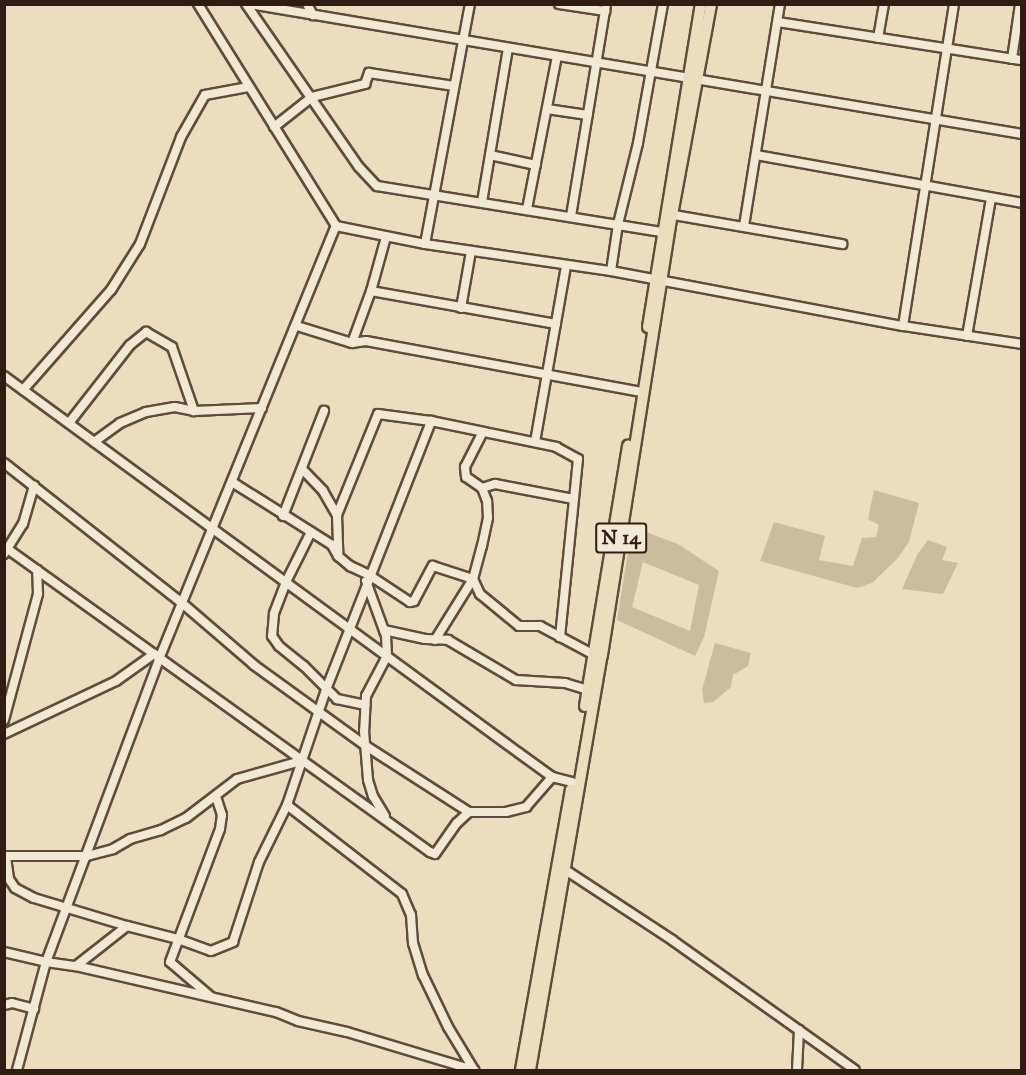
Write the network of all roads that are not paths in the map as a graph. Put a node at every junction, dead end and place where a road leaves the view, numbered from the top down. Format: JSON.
{"nodes":[{"id":1,"x":248,"y":4,"type":"edge"},
{"id":2,"x":307,"y":4,"type":"edge"},
{"id":3,"x":470,"y":4,"type":"edge"},
{"id":4,"x":559,"y":4,"type":"edge"},
{"id":5,"x":663,"y":4,"type":"edge"},
{"id":6,"x":701,"y":4,"type":"edge"},
{"id":7,"x":711,"y":4,"type":"edge"},
{"id":8,"x":780,"y":4,"type":"edge"},
{"id":9,"x":884,"y":4,"type":"edge"},
{"id":10,"x":954,"y":4,"type":"edge"},
{"id":11,"x":1020,"y":4,"type":"edge"},
{"id":12,"x":198,"y":5,"type":"edge"},
{"id":13,"x":606,"y":8,"type":"edge"},
{"id":14,"x":314,"y":15,"type":"junction"},
{"id":15,"x":778,"y":22,"type":"junction"},
{"id":16,"x":878,"y":38,"type":"junction"},
{"id":17,"x":463,"y":40,"type":"junction"},
{"id":18,"x":508,"y":48,"type":"junction"},
{"id":19,"x":947,"y":49,"type":"junction"},
{"id":20,"x":558,"y":56,"type":"junction"},
{"id":21,"x":1012,"y":59,"type":"junction"},
{"id":22,"x":1022,"y":60,"type":"edge"},
{"id":23,"x":597,"y":62,"type":"junction"},
{"id":24,"x":651,"y":72,"type":"junction"},
{"id":25,"x":693,"y":79,"type":"junction"},
{"id":26,"x":454,"y":86,"type":"junction"},
{"id":27,"x":248,"y":87,"type":"junction"},
{"id":28,"x":766,"y":91,"type":"junction"},
{"id":29,"x":312,"y":97,"type":"junction"},
{"id":30,"x":547,"y":109,"type":"junction"},
{"id":31,"x":588,"y":115,"type":"junction"},
{"id":32,"x":935,"y":119,"type":"junction"},
{"id":33,"x":274,"y":127,"type":"junction"},
{"id":34,"x":1022,"y":134,"type":"edge"},
{"id":35,"x":490,"y":155,"type":"junction"},
{"id":36,"x":756,"y":155,"type":"junction"},
{"id":37,"x":536,"y":165,"type":"junction"},
{"id":38,"x":925,"y":186,"type":"junction"},
{"id":39,"x":434,"y":193,"type":"junction"},
{"id":40,"x":991,"y":198,"type":"junction"},
{"id":41,"x":482,"y":201,"type":"junction"},
{"id":42,"x":1022,"y":203,"type":"edge"},
{"id":43,"x":527,"y":209,"type":"junction"},
{"id":44,"x":668,"y":214,"type":"junction"},
{"id":45,"x":571,"y":216,"type":"junction"},
{"id":46,"x":618,"y":224,"type":"junction"},
{"id":47,"x":336,"y":226,"type":"junction"},
{"id":48,"x":744,"y":226,"type":"junction"},
{"id":49,"x":661,"y":232,"type":"junction"},
{"id":50,"x":386,"y":237,"type":"junction"},
{"id":51,"x":425,"y":244,"type":"junction"},
{"id":52,"x":842,"y":244,"type":"dead end"},
{"id":53,"x":471,"y":251,"type":"junction"},
{"id":54,"x":566,"y":266,"type":"junction"},
{"id":55,"x":611,"y":271,"type":"junction"},
{"id":56,"x":658,"y":280,"type":"junction"},
{"id":57,"x":372,"y":291,"type":"junction"},
{"id":58,"x":461,"y":308,"type":"junction"},
{"id":59,"x":556,"y":324,"type":"junction"},
{"id":60,"x":297,"y":326,"type":"junction"},
{"id":61,"x":903,"y":326,"type":"junction"},
{"id":62,"x":967,"y":336,"type":"junction"},
{"id":63,"x":352,"y":343,"type":"junction"},
{"id":64,"x":1022,"y":344,"type":"edge"},
{"id":65,"x":547,"y":374,"type":"junction"},
{"id":66,"x":4,"y":376,"type":"edge"},
{"id":67,"x":23,"y":390,"type":"junction"},
{"id":68,"x":637,"y":391,"type":"junction"},
{"id":69,"x":262,"y":408,"type":"junction"},
{"id":70,"x":194,"y":411,"type":"junction"},
{"id":71,"x":324,"y":411,"type":"dead end"},
{"id":72,"x":431,"y":421,"type":"junction"},
{"id":73,"x":69,"y":423,"type":"junction"},
{"id":74,"x":482,"y":433,"type":"junction"},
{"id":75,"x":94,"y":442,"type":"junction"},
{"id":76,"x":535,"y":442,"type":"junction"},
{"id":77,"x":4,"y":463,"type":"edge"},
{"id":78,"x":303,"y":470,"type":"junction"},
{"id":79,"x":232,"y":482,"type":"junction"},
{"id":80,"x":34,"y":486,"type":"junction"},
{"id":81,"x":482,"y":489,"type":"junction"},
{"id":82,"x":574,"y":499,"type":"junction"},
{"id":83,"x":337,"y":515,"type":"junction"},
{"id":84,"x":284,"y":516,"type":"junction"},
{"id":85,"x":212,"y":530,"type":"junction"},
{"id":86,"x":311,"y":532,"type":"junction"},
{"id":87,"x":7,"y":552,"type":"edge"},
{"id":88,"x":338,"y":556,"type":"junction"},
{"id":89,"x":37,"y":570,"type":"junction"},
{"id":90,"x":367,"y":578,"type":"junction"},
{"id":91,"x":473,"y":579,"type":"junction"},
{"id":92,"x":286,"y":582,"type":"junction"},
{"id":93,"x":182,"y":603,"type":"junction"},
{"id":94,"x":349,"y":629,"type":"junction"},
{"id":95,"x":384,"y":630,"type":"junction"},
{"id":96,"x":560,"y":637,"type":"junction"},
{"id":97,"x":435,"y":640,"type":"junction"},
{"id":98,"x":594,"y":655,"type":"junction"},
{"id":99,"x":156,"y":656,"type":"junction"},
{"id":100,"x":387,"y":656,"type":"junction"},
{"id":101,"x":327,"y":687,"type":"junction"},
{"id":102,"x":588,"y":690,"type":"junction"},
{"id":103,"x":365,"y":705,"type":"junction"},
{"id":104,"x":319,"y":712,"type":"junction"},
{"id":105,"x":4,"y":720,"type":"edge"},
{"id":106,"x":4,"y":734,"type":"edge"},
{"id":107,"x":366,"y":746,"type":"junction"},
{"id":108,"x":301,"y":761,"type":"junction"},
{"id":109,"x":552,"y":777,"type":"junction"},
{"id":110,"x":572,"y":782,"type":"junction"},
{"id":111,"x":216,"y":796,"type":"junction"},
{"id":112,"x":287,"y":805,"type":"junction"},
{"id":113,"x":469,"y":812,"type":"junction"},
{"id":114,"x":387,"y":820,"type":"junction"},
{"id":115,"x":87,"y":856,"type":"junction"},
{"id":116,"x":5,"y":857,"type":"edge"},
{"id":117,"x":562,"y":867,"type":"junction"},
{"id":118,"x":68,"y":909,"type":"junction"},
{"id":119,"x":127,"y":926,"type":"junction"},
{"id":120,"x":178,"y":939,"type":"junction"},
{"id":121,"x":4,"y":952,"type":"edge"},
{"id":122,"x":46,"y":962,"type":"junction"},
{"id":123,"x":76,"y":966,"type":"junction"},
{"id":124,"x":210,"y":996,"type":"junction"},
{"id":125,"x":4,"y":1005,"type":"edge"},
{"id":126,"x":34,"y":1009,"type":"junction"},
{"id":127,"x":799,"y":1030,"type":"junction"},
{"id":128,"x":474,"y":1070,"type":"edge"},
{"id":129,"x":17,"y":1071,"type":"edge"},
{"id":130,"x":521,"y":1071,"type":"edge"},
{"id":131,"x":530,"y":1071,"type":"edge"},
{"id":132,"x":797,"y":1071,"type":"edge"},
{"id":133,"x":855,"y":1071,"type":"edge"}],
"edges":[{"from":1,"to":14,"type":"street"},
{"from":1,"to":29,"type":"street"},
{"from":2,"to":14,"type":"street"},
{"from":3,"to":17,"type":"street"},
{"from":4,"to":13,"type":"street"},
{"from":5,"to":24,"type":"street"},
{"from":6,"to":25,"type":"main road","number":"N 14"},
{"from":7,"to":25,"type":"main road","number":"N 14"},
{"from":8,"to":15,"type":"street"},
{"from":9,"to":16,"type":"street"},
{"from":10,"to":19,"type":"street"},
{"from":11,"to":21,"type":"street"},
{"from":12,"to":27,"type":"street"},
{"from":13,"to":23,"type":"street"},
{"from":14,"to":17,"type":"street"},
{"from":15,"to":16,"type":"street"},
{"from":15,"to":28,"type":"street"},
{"from":16,"to":19,"type":"street"},
{"from":17,"to":18,"type":"street"},
{"from":17,"to":26,"type":"street"},
{"from":18,"to":20,"type":"street"},
{"from":18,"to":35,"type":"street"},
{"from":19,"to":21,"type":"street"},
{"from":19,"to":32,"type":"street"},
{"from":20,"to":23,"type":"street"},
{"from":20,"to":30,"type":"street"},
{"from":21,"to":22,"type":"street"},
{"from":23,"to":24,"type":"street"},
{"from":23,"to":31,"type":"street"},
{"from":24,"to":25,"type":"street"},
{"from":24,"to":46,"type":"street"},
{"from":25,"to":28,"type":"street"},
{"from":25,"to":44,"type":"main road","number":"N 14"},
{"from":26,"to":29,"type":"street"},
{"from":26,"to":39,"type":"street"},
{"from":27,"to":33,"type":"street"},
{"from":27,"to":67,"type":"street"},
{"from":28,"to":32,"type":"street"},
{"from":28,"to":36,"type":"street"},
{"from":29,"to":33,"type":"street"},
{"from":29,"to":39,"type":"street"},
{"from":30,"to":31,"type":"street"},
{"from":30,"to":37,"type":"street"},
{"from":31,"to":45,"type":"street"},
{"from":32,"to":34,"type":"street"},
{"from":32,"to":38,"type":"street"},
{"from":33,"to":47,"type":"street"},
{"from":35,"to":37,"type":"street"},
{"from":35,"to":41,"type":"street"},
{"from":36,"to":38,"type":"street"},
{"from":36,"to":48,"type":"street"},
{"from":37,"to":43,"type":"street"},
{"from":38,"to":40,"type":"street"},
{"from":38,"to":61,"type":"street"},
{"from":39,"to":41,"type":"street"},
{"from":39,"to":51,"type":"street"},
{"from":40,"to":42,"type":"street"},
{"from":40,"to":62,"type":"street"},
{"from":41,"to":43,"type":"street"},
{"from":43,"to":45,"type":"street"},
{"from":44,"to":48,"type":"street"},
{"from":44,"to":49,"type":"main road","number":"N 14"},
{"from":44,"to":56,"type":"main road","number":"N 14"},
{"from":45,"to":46,"type":"street"},
{"from":46,"to":49,"type":"street"},
{"from":46,"to":55,"type":"street"},
{"from":47,"to":50,"type":"street"},
{"from":47,"to":60,"type":"street"},
{"from":48,"to":52,"type":"street"},
{"from":49,"to":56,"type":"main road","number":"N 14"},
{"from":50,"to":51,"type":"street"},
{"from":50,"to":57,"type":"street"},
{"from":51,"to":53,"type":"street"},
{"from":53,"to":54,"type":"street"},
{"from":53,"to":58,"type":"street"},
{"from":54,"to":55,"type":"street"},
{"from":54,"to":59,"type":"street"},
{"from":55,"to":56,"type":"street"},
{"from":56,"to":61,"type":"street"},
{"from":56,"to":68,"type":"main road","number":"N 14"},
{"from":56,"to":117,"type":"main road","number":"N 14"},
{"from":57,"to":58,"type":"street"},
{"from":57,"to":63,"type":"street"},
{"from":58,"to":59,"type":"street"},
{"from":59,"to":65,"type":"street"},
{"from":60,"to":63,"type":"street"},
{"from":60,"to":69,"type":"street"},
{"from":61,"to":62,"type":"street"},
{"from":62,"to":64,"type":"street"},
{"from":63,"to":65,"type":"street"},
{"from":65,"to":68,"type":"street"},
{"from":65,"to":76,"type":"street"},
{"from":66,"to":67,"type":"street"},
{"from":67,"to":73,"type":"street"},
{"from":68,"to":98,"type":"main road","number":"N 14"},
{"from":69,"to":70,"type":"street"},
{"from":69,"to":79,"type":"street"},
{"from":70,"to":73,"type":"street"},
{"from":70,"to":75,"type":"street"},
{"from":71,"to":78,"type":"street"},
{"from":72,"to":74,"type":"street"},
{"from":72,"to":83,"type":"street"},
{"from":72,"to":90,"type":"street"},
{"from":73,"to":75,"type":"street"},
{"from":74,"to":76,"type":"street"},
{"from":74,"to":81,"type":"street"},
{"from":75,"to":85,"type":"street"},
{"from":76,"to":82,"type":"street"},
{"from":77,"to":80,"type":"street"},
{"from":78,"to":83,"type":"street"},
{"from":78,"to":84,"type":"street"},
{"from":79,"to":84,"type":"street"},
{"from":79,"to":85,"type":"street"},
{"from":80,"to":87,"type":"street"},
{"from":80,"to":93,"type":"street"},
{"from":81,"to":82,"type":"street"},
{"from":81,"to":91,"type":"street"},
{"from":82,"to":96,"type":"street"},
{"from":83,"to":88,"type":"street"},
{"from":84,"to":86,"type":"street"},
{"from":85,"to":92,"type":"street"},
{"from":85,"to":93,"type":"street"},
{"from":86,"to":88,"type":"street"},
{"from":86,"to":92,"type":"street"},
{"from":87,"to":89,"type":"street"},
{"from":88,"to":90,"type":"street"},
{"from":89,"to":99,"type":"street"},
{"from":89,"to":105,"type":"street"},
{"from":90,"to":91,"type":"street"},
{"from":90,"to":94,"type":"street"},
{"from":90,"to":95,"type":"street"},
{"from":91,"to":96,"type":"street"},
{"from":91,"to":97,"type":"street"},
{"from":92,"to":94,"type":"street"},
{"from":92,"to":101,"type":"street"},
{"from":93,"to":99,"type":"street"},
{"from":93,"to":104,"type":"street"},
{"from":94,"to":100,"type":"street"},
{"from":94,"to":101,"type":"street"},
{"from":95,"to":97,"type":"street"},
{"from":95,"to":100,"type":"street"},
{"from":96,"to":98,"type":"street"},
{"from":97,"to":102,"type":"street"},
{"from":98,"to":102,"type":"main road","number":"N 14"},
{"from":99,"to":106,"type":"street"},
{"from":99,"to":108,"type":"street"},
{"from":99,"to":115,"type":"street"},
{"from":100,"to":103,"type":"street"},
{"from":100,"to":109,"type":"street"},
{"from":101,"to":103,"type":"street"},
{"from":101,"to":104,"type":"street"},
{"from":102,"to":110,"type":"main road","number":"N 14"},
{"from":103,"to":107,"type":"street"},
{"from":104,"to":107,"type":"street"},
{"from":104,"to":108,"type":"street"},
{"from":107,"to":113,"type":"street"},
{"from":107,"to":114,"type":"street"},
{"from":108,"to":111,"type":"street"},
{"from":108,"to":112,"type":"street"},
{"from":108,"to":114,"type":"street"},
{"from":109,"to":110,"type":"street"},
{"from":109,"to":113,"type":"street"},
{"from":110,"to":117,"type":"main road","number":"N 14"},
{"from":111,"to":115,"type":"street"},
{"from":111,"to":120,"type":"street"},
{"from":112,"to":120,"type":"street"},
{"from":112,"to":128,"type":"street"},
{"from":113,"to":114,"type":"street"},
{"from":115,"to":116,"type":"street"},
{"from":115,"to":118,"type":"street"},
{"from":116,"to":118,"type":"street"},
{"from":117,"to":127,"type":"street"},
{"from":117,"to":130,"type":"main road","number":"N 14"},
{"from":117,"to":131,"type":"main road","number":"N 14"},
{"from":118,"to":119,"type":"street"},
{"from":118,"to":122,"type":"street"},
{"from":119,"to":120,"type":"street"},
{"from":119,"to":123,"type":"street"},
{"from":120,"to":124,"type":"street"},
{"from":121,"to":122,"type":"street"},
{"from":122,"to":123,"type":"street"},
{"from":122,"to":126,"type":"street"},
{"from":123,"to":124,"type":"street"},
{"from":124,"to":128,"type":"street"},
{"from":125,"to":126,"type":"street"},
{"from":126,"to":129,"type":"street"},
{"from":127,"to":132,"type":"street"},
{"from":127,"to":133,"type":"street"}]}
